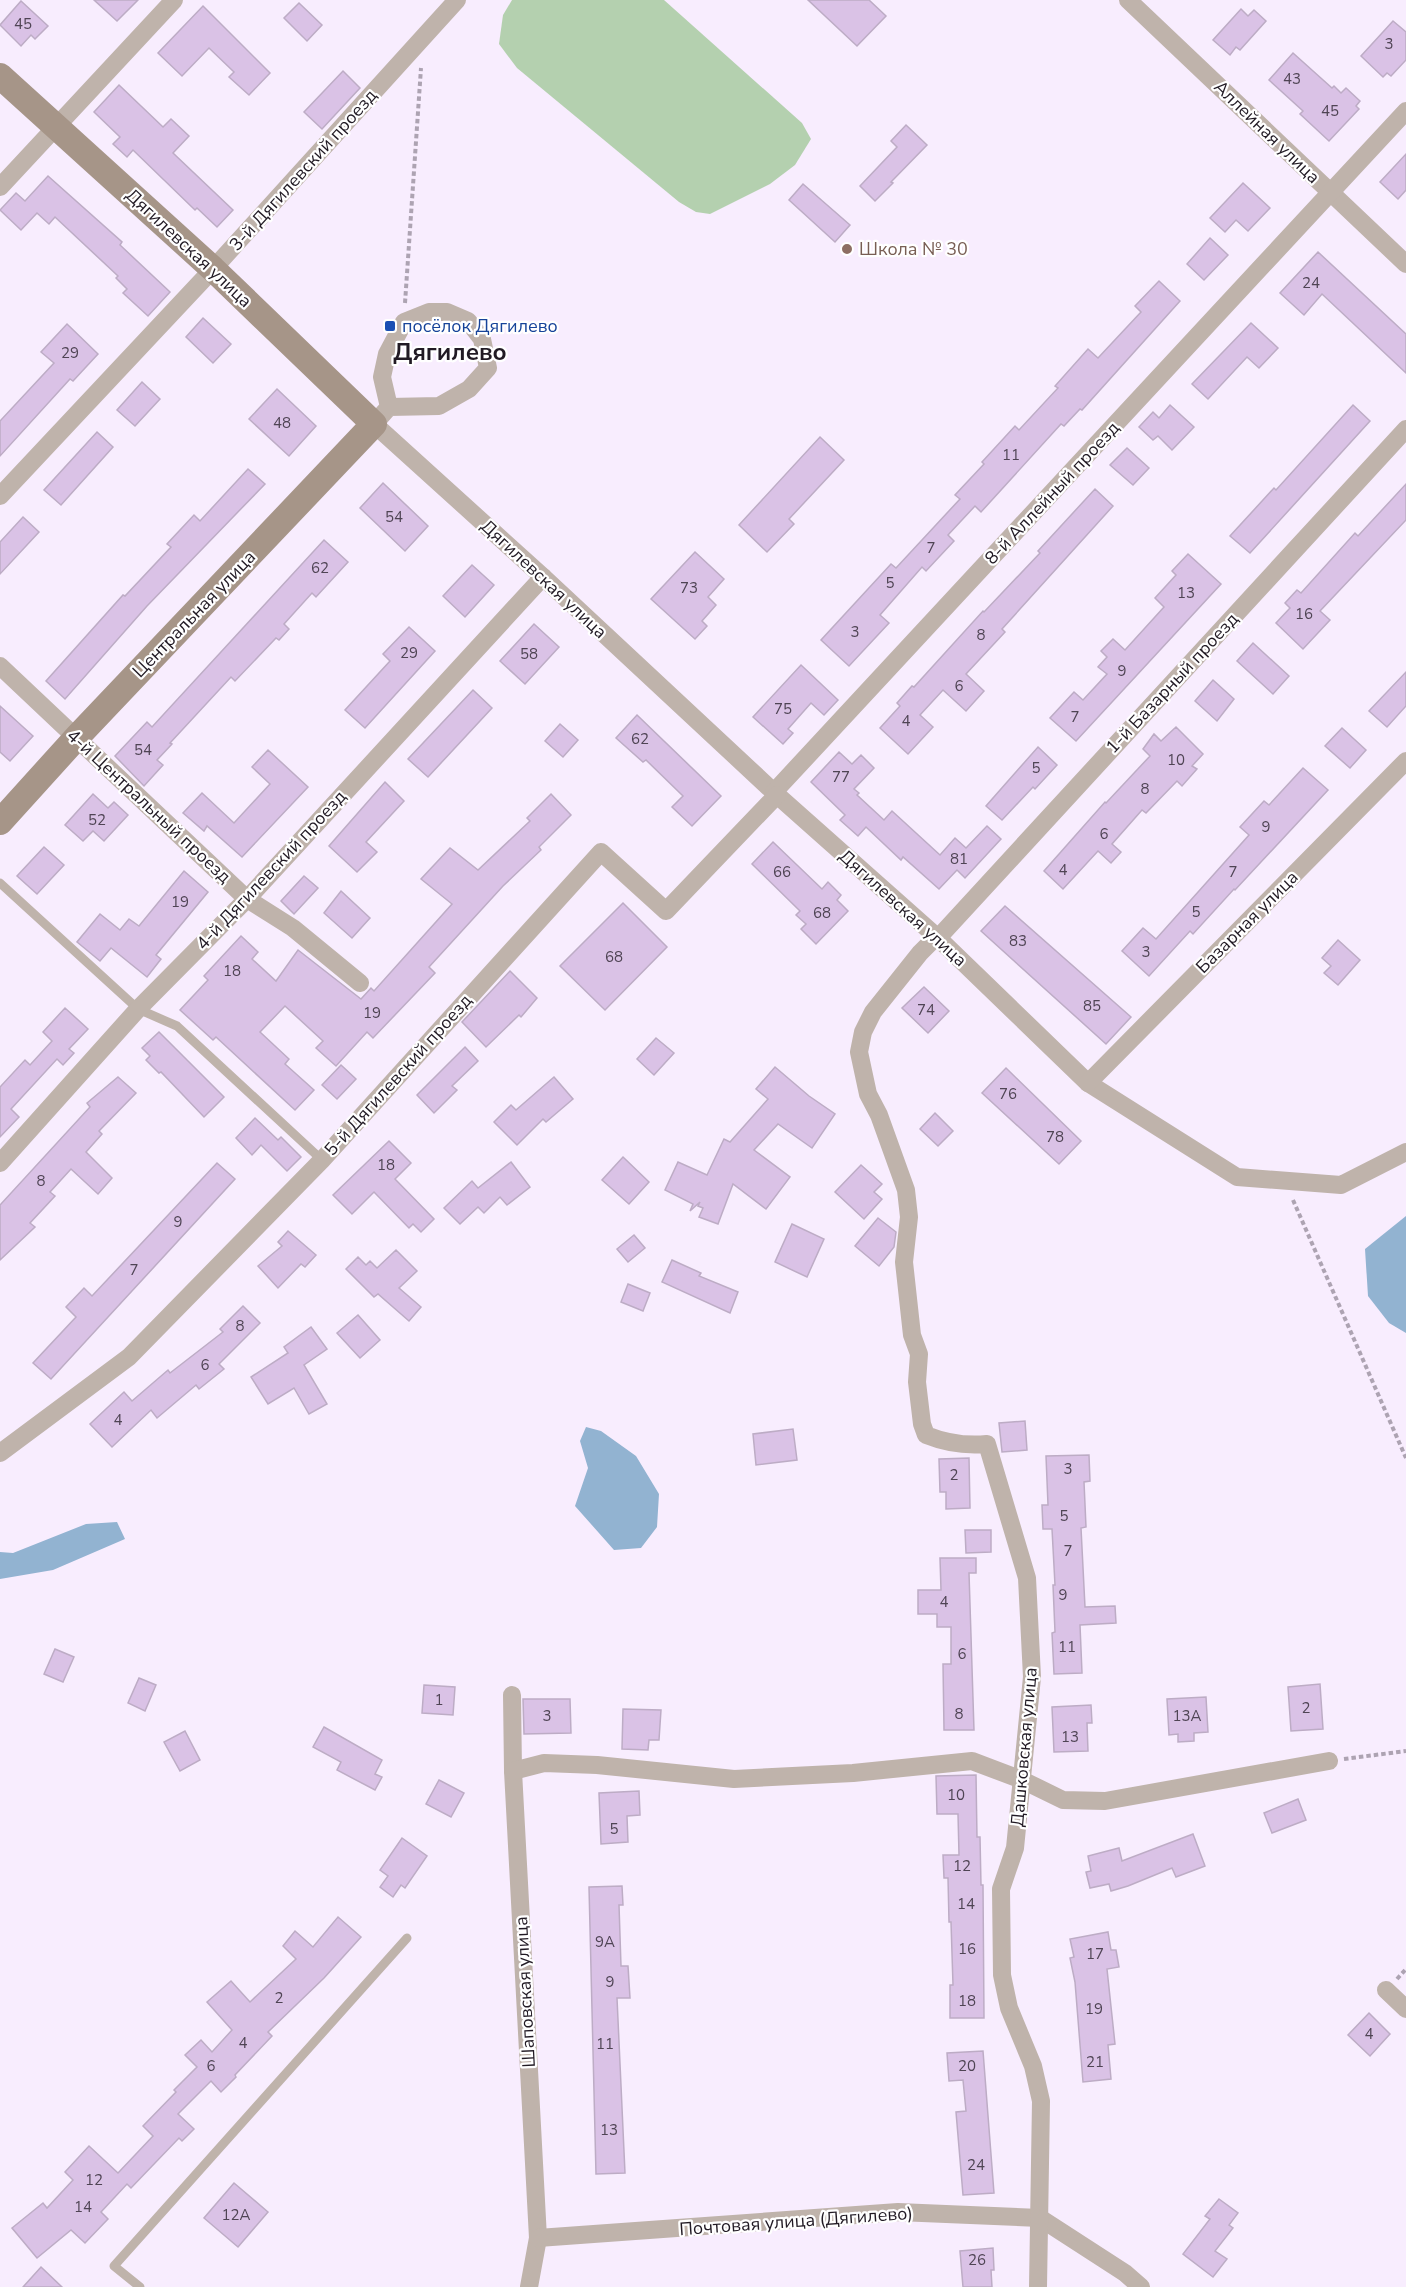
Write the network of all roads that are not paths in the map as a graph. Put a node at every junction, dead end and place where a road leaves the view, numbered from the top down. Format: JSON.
{"nodes":[{"id":1,"x":174,"y":0,"type":"edge"},
{"id":2,"x":1128,"y":0,"type":"edge"},
{"id":3,"x":451,"y":3,"type":"edge"},
{"id":4,"x":1148,"y":6,"type":"edge"},
{"id":5,"x":0,"y":76,"type":"edge"},
{"id":6,"x":1406,"y":111,"type":"edge"},
{"id":7,"x":56,"y":127,"type":"junction"},
{"id":8,"x":0,"y":187,"type":"edge"},
{"id":9,"x":1330,"y":193,"type":"junction"},
{"id":10,"x":1406,"y":264,"type":"edge"},
{"id":11,"x":213,"y":269,"type":"junction"},
{"id":12,"x":382,"y":416,"type":"junction"},
{"id":13,"x":1406,"y":429,"type":"edge"},
{"id":14,"x":0,"y":496,"type":"edge"},
{"id":15,"x":543,"y":577,"type":"junction"},
{"id":16,"x":0,"y":666,"type":"edge"},
{"id":17,"x":77,"y":737,"type":"junction"},
{"id":18,"x":1406,"y":761,"type":"edge"},
{"id":19,"x":776,"y":793,"type":"junction"},
{"id":20,"x":0,"y":822,"type":"edge"},
{"id":21,"x":0,"y":883,"type":"edge"},
{"id":22,"x":247,"y":899,"type":"junction"},
{"id":23,"x":938,"y":938,"type":"junction"},
{"id":24,"x":360,"y":983,"type":"dead end"},
{"id":25,"x":138,"y":1009,"type":"junction"},
{"id":26,"x":1088,"y":1083,"type":"junction"},
{"id":27,"x":1406,"y":1152,"type":"edge"},
{"id":28,"x":322,"y":1160,"type":"junction"},
{"id":29,"x":0,"y":1162,"type":"edge"},
{"id":30,"x":0,"y":1453,"type":"edge"},
{"id":31,"x":512,"y":1695,"type":"dead end"},
{"id":32,"x":1329,"y":1761,"type":"road end"},
{"id":33,"x":513,"y":1771,"type":"junction"},
{"id":34,"x":1022,"y":1780,"type":"junction"},
{"id":35,"x":407,"y":1938,"type":"dead end"},
{"id":36,"x":1386,"y":1990,"type":"dead end"},
{"id":37,"x":1406,"y":2009,"type":"edge"},
{"id":38,"x":1040,"y":2218,"type":"junction"},
{"id":39,"x":538,"y":2238,"type":"junction"},
{"id":40,"x":140,"y":2287,"type":"edge"},
{"id":41,"x":529,"y":2287,"type":"edge"},
{"id":42,"x":1038,"y":2287,"type":"edge"},
{"id":43,"x":1141,"y":2287,"type":"edge"}],
"edges":[{"from":1,"to":7,"type":"street"},
{"from":2,"to":4,"type":"street","name":"Аллейная улица"},
{"from":3,"to":11,"type":"street","name":"3-й Дягилевский проезд"},
{"from":4,"to":9,"type":"street","name":"Аллейная улица"},
{"from":5,"to":7,"type":"street","name":"Дягилевская улица"},
{"from":6,"to":9,"type":"street","name":"8-й Аллейный проезд"},
{"from":7,"to":8,"type":"street"},
{"from":7,"to":11,"type":"street","name":"Дягилевская улица"},
{"from":9,"to":10,"type":"street","name":"Аллейная улица"},
{"from":9,"to":19,"type":"street","name":"8-й Аллейный проезд"},
{"from":11,"to":12,"type":"street","name":"Дягилевская улица"},
{"from":11,"to":14,"type":"street","name":"3-й Дягилевский проезд"},
{"from":12,"to":12,"type":"street"},
{"from":12,"to":15,"type":"street","name":"Дягилевская улица"},
{"from":12,"to":17,"type":"street","name":"Центральная улица"},
{"from":13,"to":23,"type":"street","name":"1-й Базарный проезд"},
{"from":15,"to":19,"type":"street","name":"Дягилевская улица"},
{"from":15,"to":22,"type":"street","name":"4-й Дягилевский проезд"},
{"from":16,"to":17,"type":"street","name":"4-й Центральный проезд"},
{"from":17,"to":20,"type":"street","name":"Центральная улица"},
{"from":17,"to":22,"type":"street","name":"4-й Центральный проезд"},
{"from":18,"to":26,"type":"street","name":"Базарная улица"},
{"from":19,"to":23,"type":"street","name":"Дягилевская улица"},
{"from":19,"to":28,"type":"street","name":"5-й Дягилевский проезд"},
{"from":21,"to":25,"type":"lane"},
{"from":22,"to":24,"type":"street","name":"4-й Центральный проезд"},
{"from":22,"to":25,"type":"street","name":"4-й Дягилевский проезд"},
{"from":23,"to":26,"type":"street","name":"Дягилевская улица"},
{"from":23,"to":34,"type":"street","name":"Дашковская улица"},
{"from":25,"to":28,"type":"lane"},
{"from":25,"to":29,"type":"street","name":"4-й Дягилевский проезд"},
{"from":26,"to":27,"type":"street","name":"Дягилевская улица"},
{"from":28,"to":30,"type":"street","name":"5-й Дягилевский проезд"},
{"from":31,"to":33,"type":"street","name":"Шаповская улица"},
{"from":32,"to":34,"type":"street"},
{"from":33,"to":34,"type":"street"},
{"from":33,"to":39,"type":"street","name":"Шаповская улица"},
{"from":34,"to":38,"type":"street","name":"Дашковская улица"},
{"from":35,"to":40,"type":"lane"},
{"from":36,"to":37,"type":"street"},
{"from":38,"to":39,"type":"street","name":"Почтовая улица (Дягилево)"},
{"from":38,"to":42,"type":"street","name":"Дашковская улица"},
{"from":38,"to":43,"type":"street","name":"Почтовая улица (Дягилево)"},
{"from":39,"to":41,"type":"street","name":"Шаповская улица"}]}
